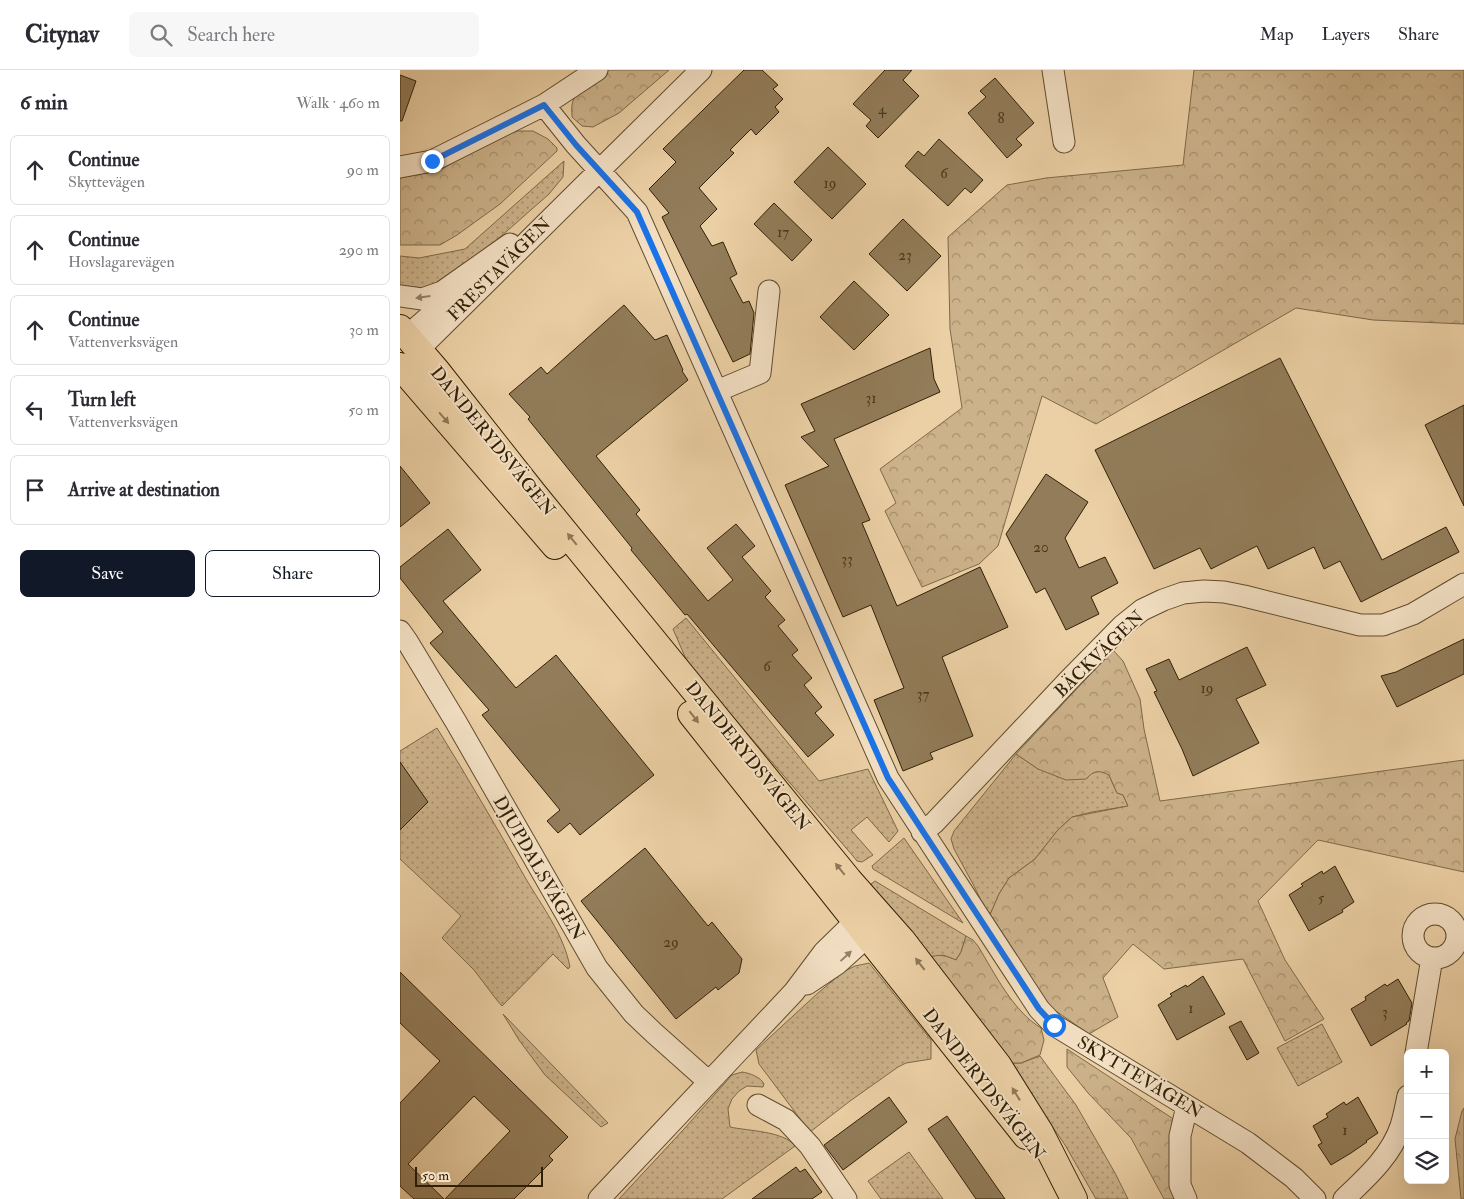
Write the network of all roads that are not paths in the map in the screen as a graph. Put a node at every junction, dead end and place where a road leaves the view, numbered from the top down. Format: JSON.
{"nodes":[{"id":1,"x":597,"y":70,"type":"edge"},
{"id":2,"x":701,"y":70,"type":"edge"},
{"id":3,"x":1053,"y":70,"type":"edge"},
{"id":4,"x":544,"y":105,"type":"junction"},
{"id":5,"x":1064,"y":142,"type":"dead end"},
{"id":6,"x":400,"y":167,"type":"edge"},
{"id":7,"x":599,"y":169,"type":"junction"},
{"id":8,"x":579,"y":189,"type":"junction"},
{"id":9,"x":508,"y":245,"type":"junction"},
{"id":10,"x":769,"y":290,"type":"dead end"},
{"id":11,"x":400,"y":296,"type":"edge"},
{"id":12,"x":406,"y":350,"type":"edge"},
{"id":13,"x":717,"y":392,"type":"junction"},
{"id":14,"x":1464,"y":584,"type":"edge"},
{"id":15,"x":400,"y":631,"type":"edge"},
{"id":16,"x":922,"y":832,"type":"junction"},
{"id":17,"x":870,"y":921,"type":"junction"},
{"id":18,"x":1432,"y":958,"type":"dead end"},
{"id":19,"x":1417,"y":1049,"type":"edge"},
{"id":20,"x":709,"y":1082,"type":"junction"},
{"id":21,"x":758,"y":1106,"type":"dead end"},
{"id":22,"x":1187,"y":1106,"type":"junction"},
{"id":23,"x":1404,"y":1114,"type":"edge"},
{"id":24,"x":599,"y":1199,"type":"edge"},
{"id":25,"x":846,"y":1199,"type":"edge"},
{"id":26,"x":1074,"y":1199,"type":"edge"},
{"id":27,"x":1186,"y":1199,"type":"edge"},
{"id":28,"x":1316,"y":1199,"type":"edge"},
{"id":29,"x":1344,"y":1199,"type":"edge"}],
"edges":[{"from":1,"to":4,"type":"street"},
{"from":2,"to":7,"type":"street","name":"FRESTAVÄGEN"},
{"from":3,"to":5,"type":"street"},
{"from":4,"to":6,"type":"street"},
{"from":4,"to":7,"type":"street","name":"SKYTTEVÄGEN"},
{"from":7,"to":8,"type":"street","name":"FRESTAVÄGEN"},
{"from":7,"to":13,"type":"street","name":"SKYTTEVÄGEN"},
{"from":8,"to":9,"type":"street","name":"FRESTAVÄGEN"},
{"from":8,"to":12,"type":"street","name":"FRESTAVÄGEN"},
{"from":9,"to":11,"type":"street","name":"FRESTAVÄGEN","one_way":true},
{"from":9,"to":12,"type":"street","name":"FRESTAVÄGEN"},
{"from":10,"to":13,"type":"street"},
{"from":12,"to":17,"type":"main road","name":"DANDERYDSVÄGEN"},
{"from":13,"to":16,"type":"street","name":"SKYTTEVÄGEN"},
{"from":14,"to":16,"type":"street","name":"BÄCKVÄGEN"},
{"from":15,"to":20,"type":"street","name":"DJUPDALSVÄGEN"},
{"from":16,"to":22,"type":"street","name":"SKYTTEVÄGEN"},
{"from":17,"to":20,"type":"street"},
{"from":17,"to":26,"type":"main road","name":"DANDERYDSVÄGEN"},
{"from":18,"to":19,"type":"street"},
{"from":20,"to":24,"type":"street"},
{"from":21,"to":25,"type":"street"},
{"from":22,"to":27,"type":"street"},
{"from":22,"to":28,"type":"street","name":"SKYTTEVÄGEN"},
{"from":23,"to":29,"type":"street"}]}
